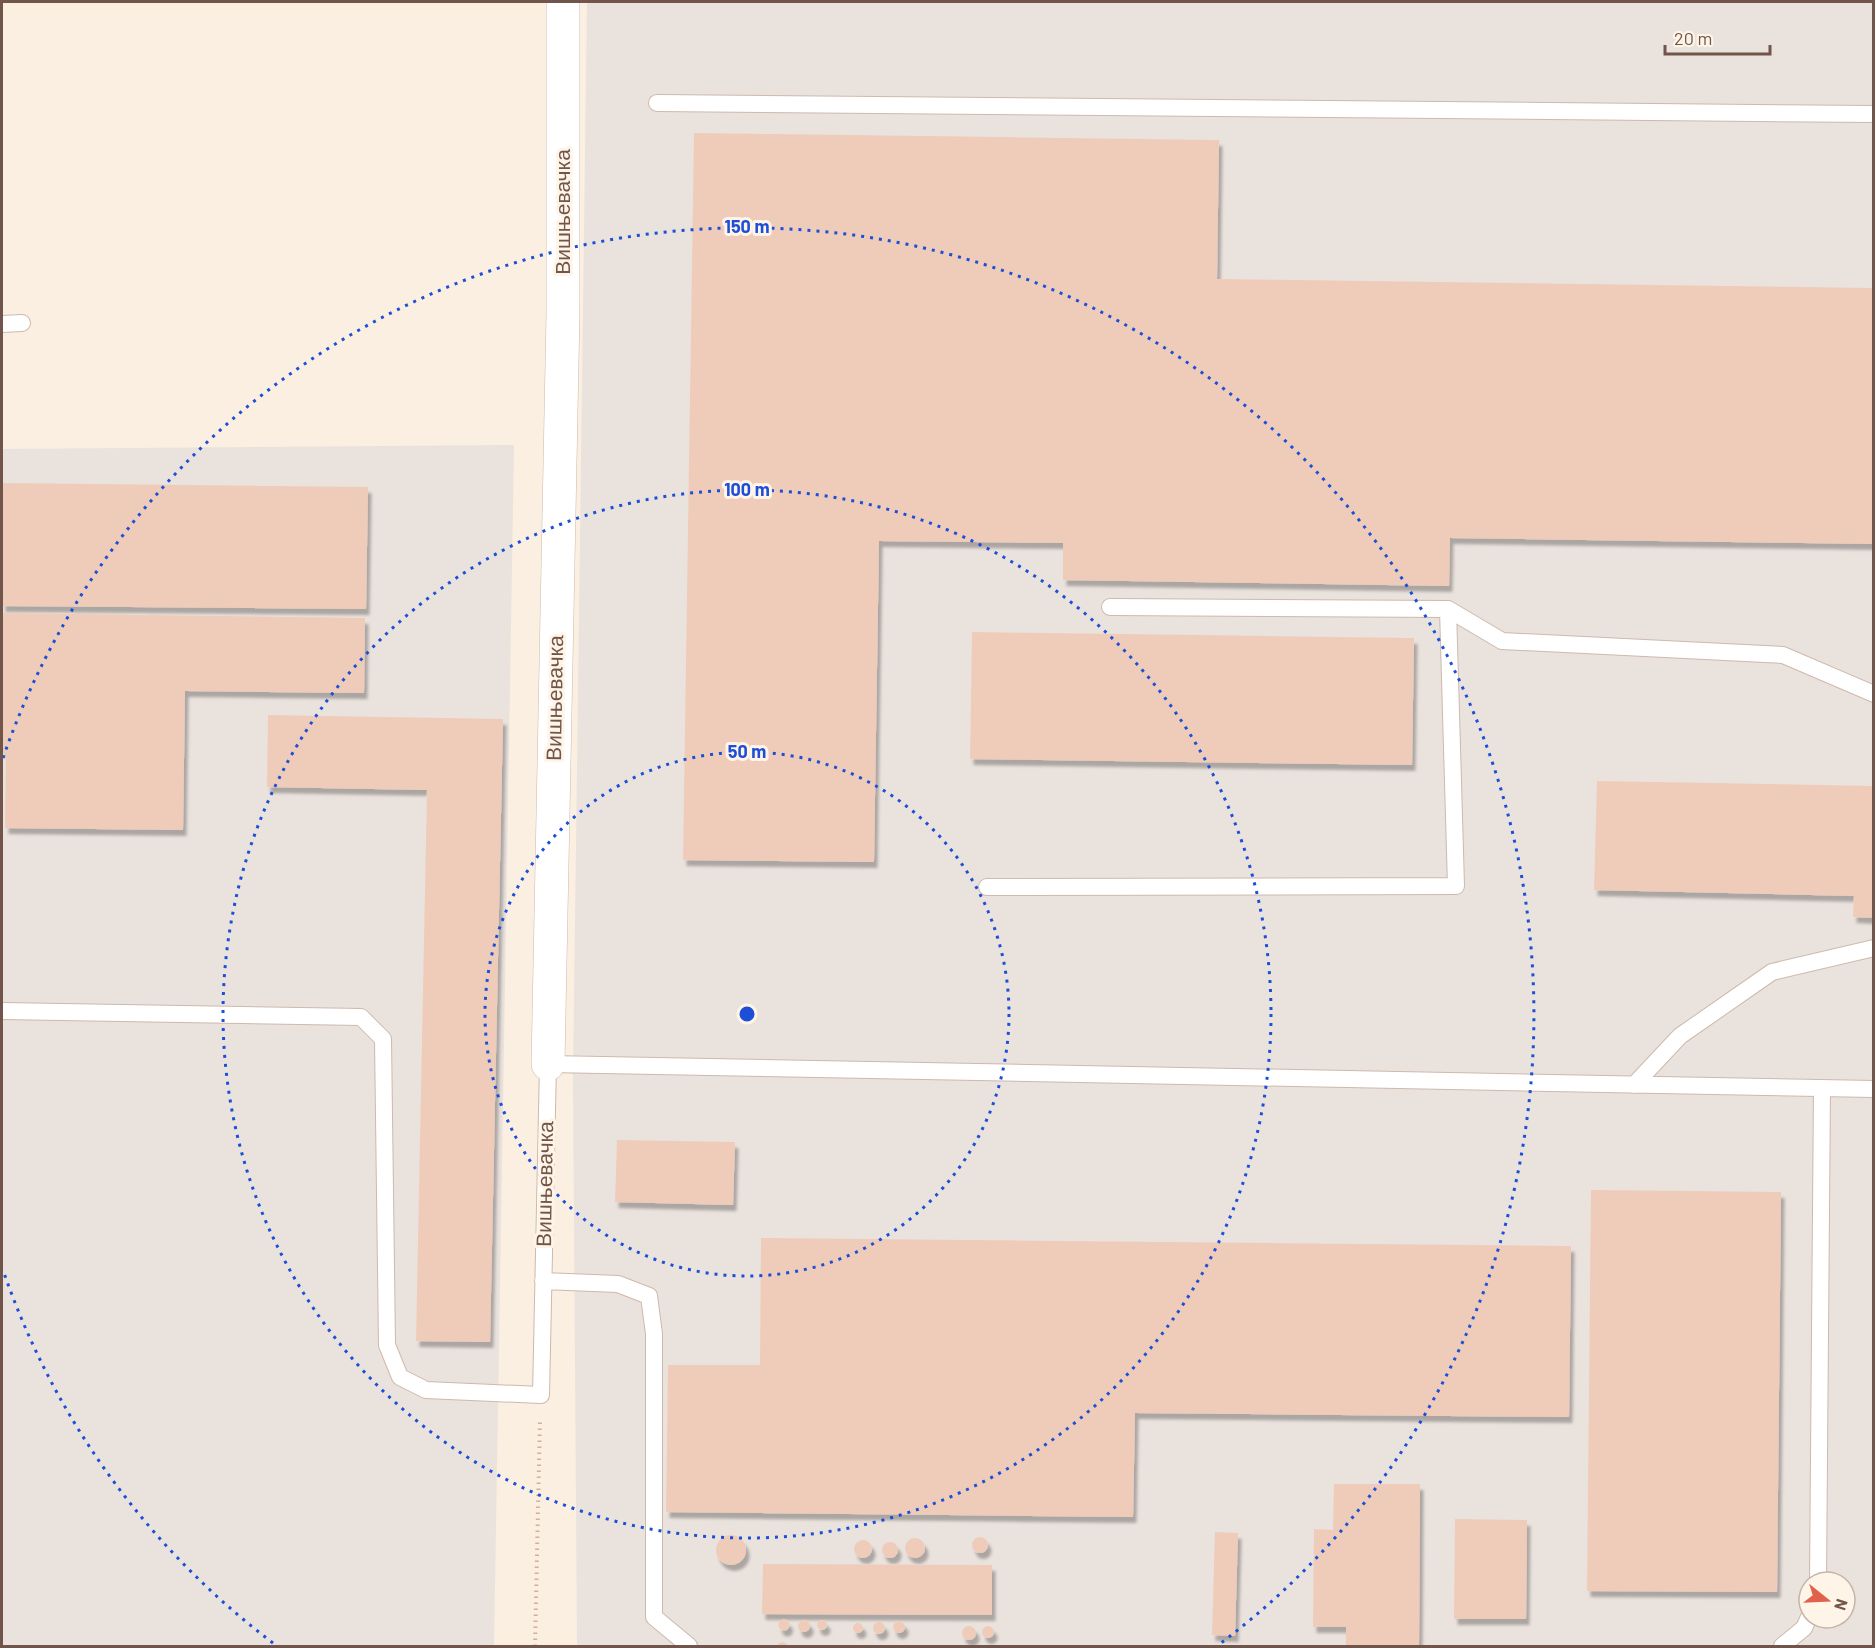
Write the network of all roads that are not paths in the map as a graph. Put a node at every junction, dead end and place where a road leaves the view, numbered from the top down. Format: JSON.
{"nodes":[{"id":1,"x":563,"y":2,"type":"edge"},
{"id":2,"x":657,"y":103,"type":"dead end"},
{"id":3,"x":1874,"y":114,"type":"edge"},
{"id":4,"x":22,"y":323,"type":"dead end"},
{"id":5,"x":2,"y":324,"type":"edge"},
{"id":6,"x":1110,"y":607,"type":"dead end"},
{"id":7,"x":1448,"y":609,"type":"junction"},
{"id":8,"x":1874,"y":694,"type":"edge"},
{"id":9,"x":987,"y":887,"type":"dead end"},
{"id":10,"x":1874,"y":948,"type":"edge"},
{"id":11,"x":2,"y":1011,"type":"edge"},
{"id":12,"x":548,"y":1064,"type":"junction"},
{"id":13,"x":1634,"y":1085,"type":"junction"},
{"id":14,"x":1822,"y":1088,"type":"junction"},
{"id":15,"x":1874,"y":1089,"type":"edge"},
{"id":16,"x":543,"y":1281,"type":"junction"},
{"id":17,"x":1818,"y":1570,"type":"edge"},
{"id":18,"x":1802,"y":1630,"type":"edge"},
{"id":19,"x":689,"y":1647,"type":"edge"},
{"id":20,"x":1782,"y":1647,"type":"edge"}],
"edges":[{"from":1,"to":12,"type":"street","name":"Вишњевачка"},
{"from":2,"to":3,"type":"lane"},
{"from":4,"to":5,"type":"lane"},
{"from":6,"to":7,"type":"lane"},
{"from":7,"to":8,"type":"lane"},
{"from":7,"to":9,"type":"lane"},
{"from":10,"to":13,"type":"lane"},
{"from":11,"to":16,"type":"lane","name":"Вишњевачка"},
{"from":12,"to":13,"type":"lane"},
{"from":12,"to":16,"type":"lane","name":"Вишњевачка"},
{"from":13,"to":14,"type":"lane"},
{"from":14,"to":15,"type":"lane"},
{"from":14,"to":17,"type":"lane"},
{"from":16,"to":19,"type":"lane"},
{"from":18,"to":20,"type":"lane"}]}
